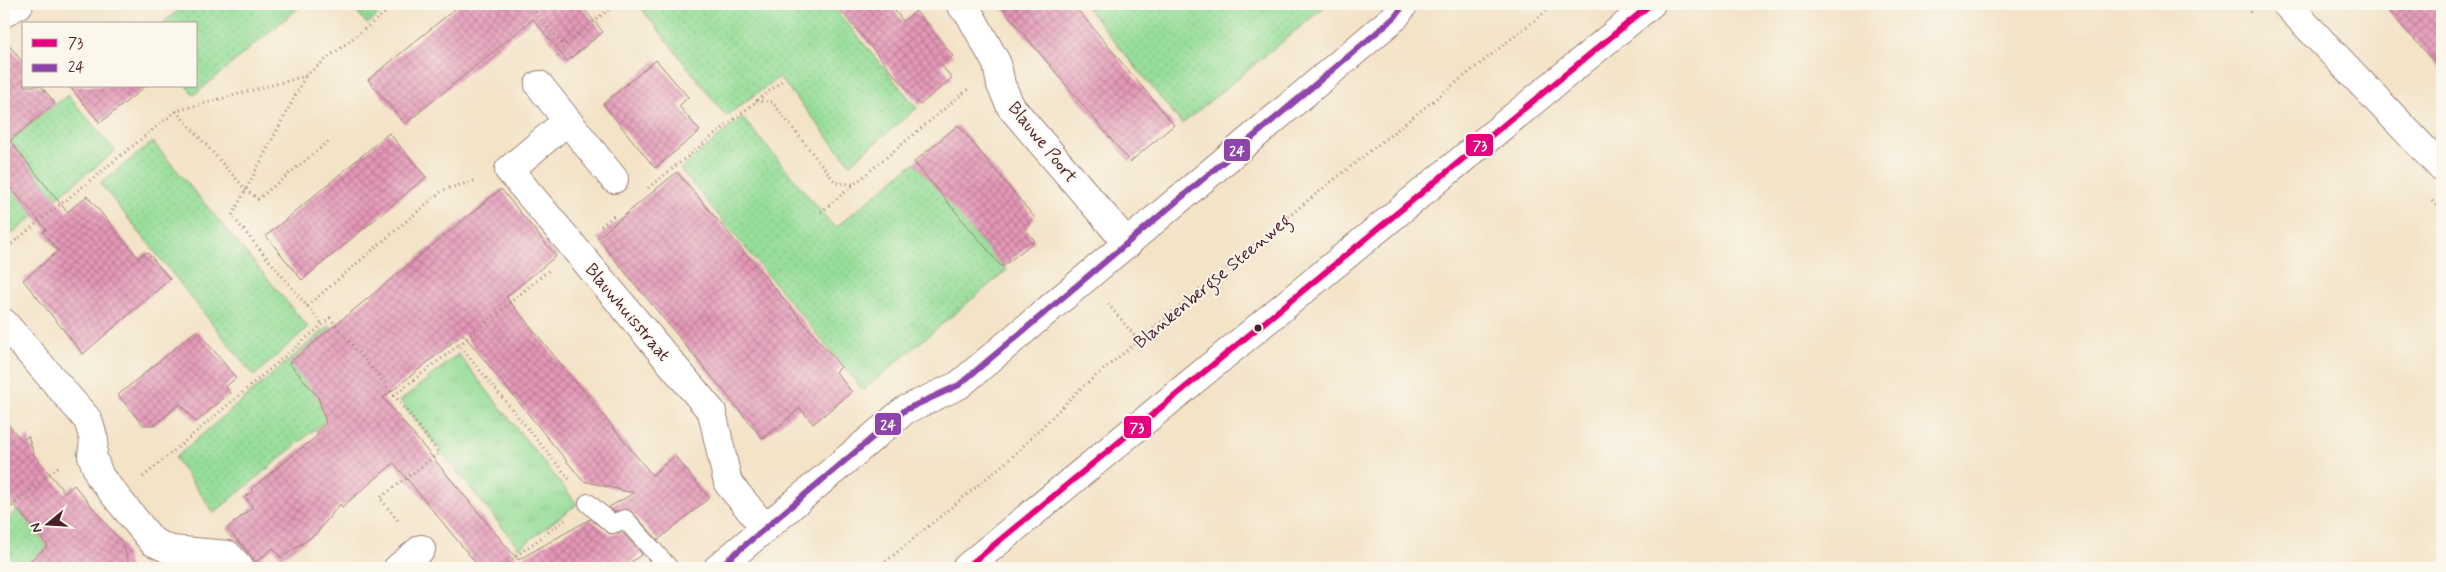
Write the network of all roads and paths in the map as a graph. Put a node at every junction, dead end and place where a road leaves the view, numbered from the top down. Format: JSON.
{"nodes":[{"id":1,"x":19,"y":4,"type":"edge"},
{"id":2,"x":396,"y":4,"type":"edge"},
{"id":3,"x":529,"y":4,"type":"edge"},
{"id":4,"x":613,"y":4,"type":"edge"},
{"id":5,"x":960,"y":4,"type":"edge"},
{"id":6,"x":1404,"y":4,"type":"edge"},
{"id":7,"x":1555,"y":4,"type":"edge"},
{"id":8,"x":1651,"y":4,"type":"edge"},
{"id":9,"x":2286,"y":4,"type":"edge"},
{"id":10,"x":4,"y":13,"type":"edge"},
{"id":11,"x":564,"y":46,"type":"junction"},
{"id":12,"x":997,"y":64,"type":"junction"},
{"id":13,"x":305,"y":76,"type":"junction"},
{"id":14,"x":539,"y":85,"type":"joint"},
{"id":15,"x":756,"y":100,"type":"dead end"},
{"id":16,"x":176,"y":112,"type":"junction"},
{"id":17,"x":567,"y":121,"type":"junction"},
{"id":18,"x":328,"y":142,"type":"dead end"},
{"id":19,"x":2442,"y":168,"type":"edge"},
{"id":20,"x":509,"y":170,"type":"junction"},
{"id":21,"x":614,"y":179,"type":"dead end"},
{"id":22,"x":853,"y":184,"type":"junction"},
{"id":23,"x":246,"y":190,"type":"junction"},
{"id":24,"x":820,"y":212,"type":"dead end"},
{"id":25,"x":1128,"y":244,"type":"junction"},
{"id":26,"x":4,"y":250,"type":"edge"},
{"id":27,"x":1087,"y":278,"type":"junction"},
{"id":28,"x":307,"y":306,"type":"junction"},
{"id":29,"x":4,"y":323,"type":"edge"},
{"id":30,"x":323,"y":325,"type":"junction"},
{"id":31,"x":1139,"y":341,"type":"junction"},
{"id":32,"x":394,"y":395,"type":"junction"},
{"id":33,"x":92,"y":456,"type":"junction"},
{"id":34,"x":118,"y":499,"type":"junction"},
{"id":35,"x":588,"y":503,"type":"junction"},
{"id":36,"x":4,"y":513,"type":"edge"},
{"id":37,"x":765,"y":528,"type":"junction"},
{"id":38,"x":421,"y":549,"type":"joint"},
{"id":39,"x":240,"y":568,"type":"edge"},
{"id":40,"x":398,"y":568,"type":"edge"},
{"id":41,"x":500,"y":568,"type":"edge"},
{"id":42,"x":669,"y":568,"type":"edge"},
{"id":43,"x":718,"y":568,"type":"edge"},
{"id":44,"x":878,"y":568,"type":"edge"},
{"id":45,"x":966,"y":568,"type":"edge"}],
"edges":[{"from":1,"to":10,"type":"street"},
{"from":2,"to":13,"type":"path"},
{"from":3,"to":11,"type":"path"},
{"from":4,"to":11,"type":"path"},
{"from":5,"to":12,"type":"street","name":"Blauwe Poort"},
{"from":6,"to":25,"type":"street"},
{"from":7,"to":31,"type":"path","name":"Blankenbergse Steenweg"},
{"from":8,"to":45,"type":"street"},
{"from":9,"to":19,"type":"street"},
{"from":11,"to":14,"type":"path"},
{"from":12,"to":22,"type":"path"},
{"from":12,"to":25,"type":"street","name":"Blauwe Poort"},
{"from":13,"to":16,"type":"path"},
{"from":13,"to":23,"type":"path"},
{"from":14,"to":17,"type":"street"},
{"from":15,"to":22,"type":"path"},
{"from":16,"to":23,"type":"path"},
{"from":16,"to":26,"type":"path"},
{"from":17,"to":20,"type":"street"},
{"from":17,"to":21,"type":"street"},
{"from":18,"to":23,"type":"path"},
{"from":20,"to":28,"type":"path"},
{"from":20,"to":37,"type":"street","name":"Blauwhuisstraat"},
{"from":22,"to":24,"type":"path"},
{"from":23,"to":28,"type":"path"},
{"from":25,"to":27,"type":"street"},
{"from":27,"to":31,"type":"path"},
{"from":27,"to":37,"type":"street"},
{"from":28,"to":30,"type":"path"},
{"from":29,"to":33,"type":"street"},
{"from":30,"to":32,"type":"path"},
{"from":30,"to":34,"type":"path"},
{"from":31,"to":44,"type":"path","name":"Blankenbergse Steenweg"},
{"from":32,"to":35,"type":"path"},
{"from":32,"to":38,"type":"path"},
{"from":33,"to":34,"type":"street"},
{"from":33,"to":36,"type":"path"},
{"from":34,"to":39,"type":"street"},
{"from":35,"to":41,"type":"path"},
{"from":35,"to":42,"type":"lane"},
{"from":37,"to":43,"type":"street"},
{"from":38,"to":40,"type":"street"}]}
